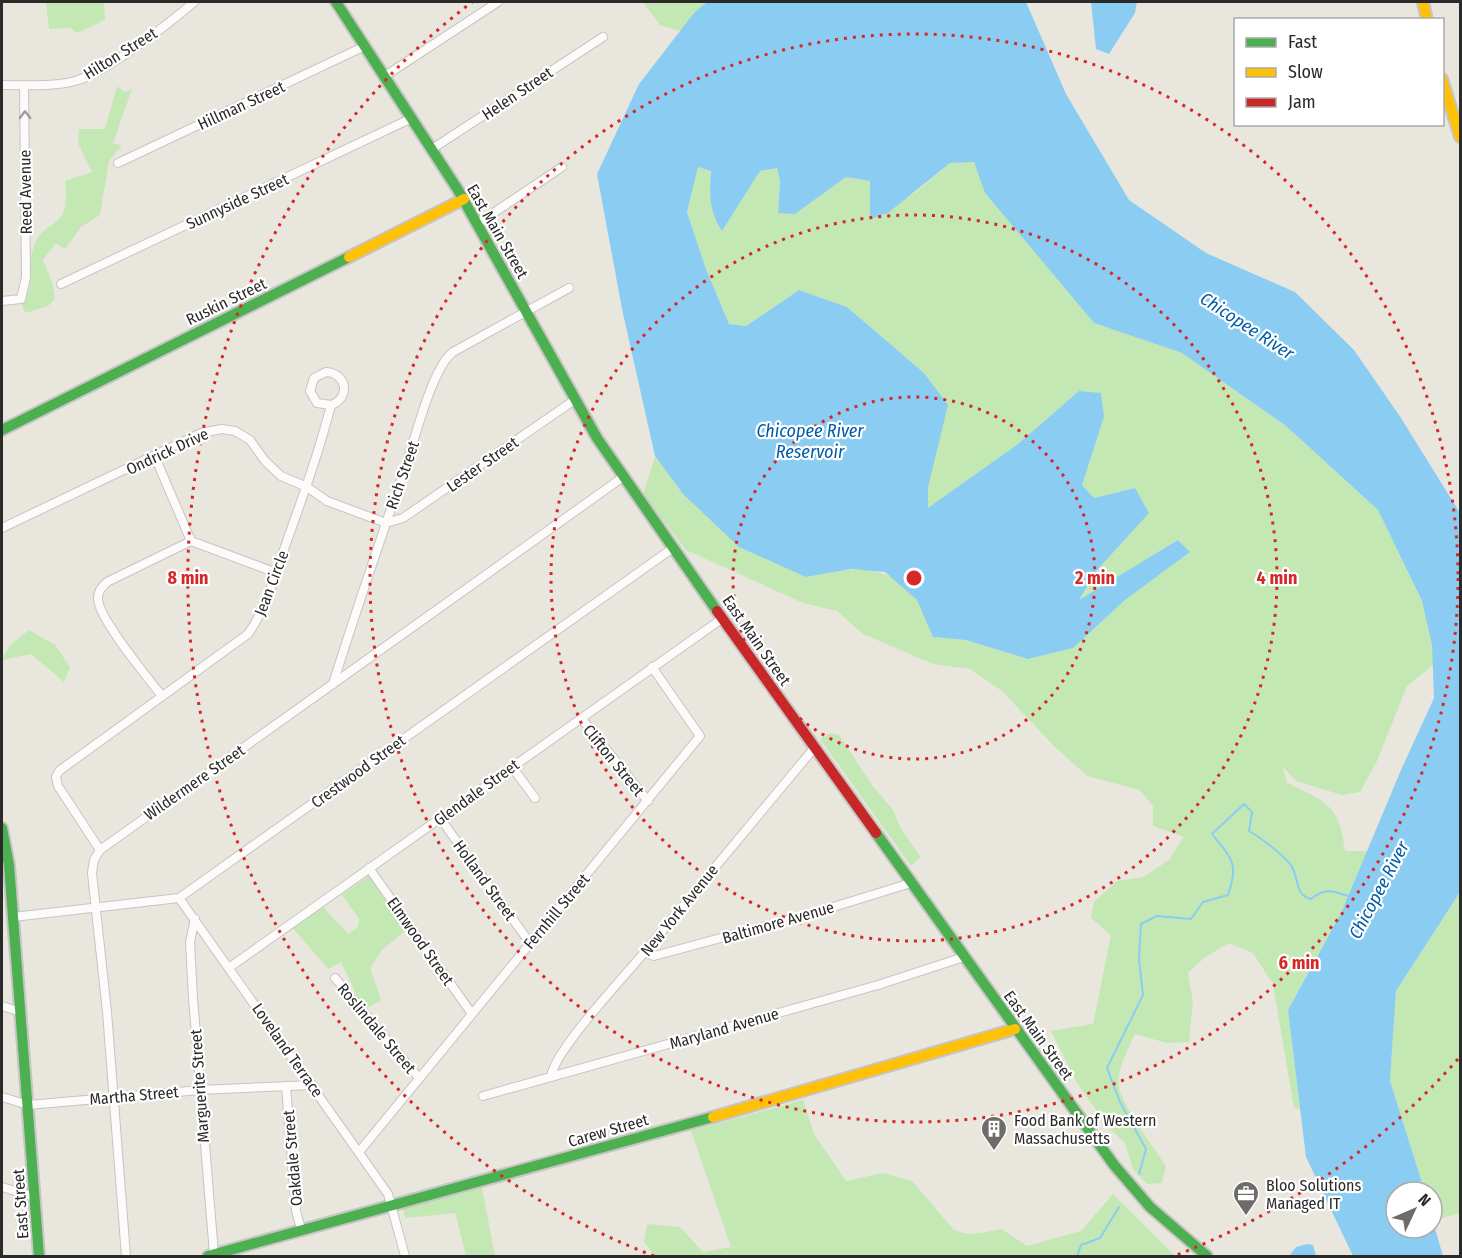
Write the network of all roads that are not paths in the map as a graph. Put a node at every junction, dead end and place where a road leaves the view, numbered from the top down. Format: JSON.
{"nodes":[{"id":1,"x":194,"y":2,"type":"edge"},
{"id":2,"x":337,"y":2,"type":"edge"},
{"id":3,"x":498,"y":2,"type":"edge"},
{"id":4,"x":1423,"y":2,"type":"edge"},
{"id":5,"x":1427,"y":18,"type":"edge"},
{"id":6,"x":603,"y":37,"type":"dead end"},
{"id":7,"x":365,"y":46,"type":"junction"},
{"id":8,"x":385,"y":76,"type":"junction"},
{"id":9,"x":1444,"y":82,"type":"edge"},
{"id":10,"x":24,"y":85,"type":"junction"},
{"id":11,"x":2,"y":86,"type":"edge"},
{"id":12,"x":412,"y":118,"type":"junction"},
{"id":13,"x":1461,"y":137,"type":"edge"},
{"id":14,"x":432,"y":149,"type":"junction"},
{"id":15,"x":117,"y":163,"type":"dead end"},
{"id":16,"x":562,"y":167,"type":"dead end"},
{"id":17,"x":464,"y":199,"type":"junction"},
{"id":18,"x":477,"y":224,"type":"junction"},
{"id":19,"x":61,"y":284,"type":"dead end"},
{"id":20,"x":569,"y":288,"type":"dead end"},
{"id":21,"x":2,"y":301,"type":"edge"},
{"id":22,"x":526,"y":310,"type":"junction"},
{"id":23,"x":576,"y":399,"type":"junction"},
{"id":24,"x":331,"y":405,"type":"junction"},
{"id":25,"x":2,"y":430,"type":"edge"},
{"id":26,"x":155,"y":457,"type":"junction"},
{"id":27,"x":623,"y":477,"type":"junction"},
{"id":28,"x":307,"y":487,"type":"junction"},
{"id":29,"x":386,"y":523,"type":"junction"},
{"id":30,"x":2,"y":528,"type":"edge"},
{"id":31,"x":191,"y":541,"type":"junction"},
{"id":32,"x":673,"y":548,"type":"junction"},
{"id":33,"x":277,"y":573,"type":"junction"},
{"id":34,"x":723,"y":618,"type":"junction"},
{"id":35,"x":652,"y":667,"type":"junction"},
{"id":36,"x":333,"y":684,"type":"junction"},
{"id":37,"x":162,"y":696,"type":"junction"},
{"id":38,"x":581,"y":718,"type":"junction"},
{"id":39,"x":814,"y":747,"type":"junction"},
{"id":40,"x":512,"y":767,"type":"junction"},
{"id":41,"x":535,"y":798,"type":"dead end"},
{"id":42,"x":648,"y":801,"type":"junction"},
{"id":43,"x":440,"y":818,"type":"junction"},
{"id":44,"x":2,"y":828,"type":"edge"},
{"id":45,"x":100,"y":850,"type":"junction"},
{"id":46,"x":369,"y":868,"type":"junction"},
{"id":47,"x":911,"y":883,"type":"junction"},
{"id":48,"x":179,"y":898,"type":"junction"},
{"id":49,"x":97,"y":909,"type":"junction"},
{"id":50,"x":2,"y":917,"type":"edge"},
{"id":51,"x":13,"y":917,"type":"junction"},
{"id":52,"x":195,"y":919,"type":"junction"},
{"id":53,"x":530,"y":943,"type":"junction"},
{"id":54,"x":645,"y":952,"type":"junction"},
{"id":55,"x":964,"y":957,"type":"junction"},
{"id":56,"x":230,"y":967,"type":"junction"},
{"id":57,"x":335,"y":978,"type":"dead end"},
{"id":58,"x":2,"y":1006,"type":"edge"},
{"id":59,"x":21,"y":1012,"type":"junction"},
{"id":60,"x":472,"y":1014,"type":"junction"},
{"id":61,"x":1015,"y":1029,"type":"junction"},
{"id":62,"x":551,"y":1077,"type":"junction"},
{"id":63,"x":419,"y":1078,"type":"junction"},
{"id":64,"x":313,"y":1085,"type":"junction"},
{"id":65,"x":286,"y":1086,"type":"junction"},
{"id":66,"x":200,"y":1090,"type":"junction"},
{"id":67,"x":483,"y":1096,"type":"dead end"},
{"id":68,"x":2,"y":1097,"type":"edge"},
{"id":69,"x":112,"y":1097,"type":"junction"},
{"id":70,"x":28,"y":1105,"type":"junction"},
{"id":71,"x":359,"y":1152,"type":"junction"},
{"id":72,"x":2,"y":1187,"type":"edge"},
{"id":73,"x":34,"y":1197,"type":"junction"},
{"id":74,"x":391,"y":1206,"type":"junction"},
{"id":75,"x":301,"y":1229,"type":"junction"},
{"id":76,"x":211,"y":1255,"type":"edge"},
{"id":77,"x":39,"y":1257,"type":"edge"},
{"id":78,"x":126,"y":1257,"type":"edge"},
{"id":79,"x":405,"y":1257,"type":"edge"},
{"id":80,"x":1207,"y":1257,"type":"edge"}],
"edges":[{"from":1,"to":10,"type":"street","name":"Hilton Street"},
{"from":2,"to":7,"type":"main road","name":"East Main Street"},
{"from":3,"to":8,"type":"street"},
{"from":4,"to":5,"type":"main road"},
{"from":6,"to":14,"type":"street","name":"Helen Street"},
{"from":7,"to":8,"type":"main road","name":"East Main Street"},
{"from":7,"to":15,"type":"street","name":"Hillman Street"},
{"from":8,"to":12,"type":"main road","name":"East Main Street"},
{"from":9,"to":13,"type":"main road"},
{"from":10,"to":11,"type":"street","name":"Hilton Street"},
{"from":21,"to":10,"type":"street","name":"Reed Avenue","one_way":true},
{"from":12,"to":14,"type":"main road","name":"East Main Street"},
{"from":12,"to":19,"type":"street","name":"Sunnyside Street"},
{"from":14,"to":17,"type":"main road","name":"East Main Street"},
{"from":16,"to":18,"type":"street"},
{"from":17,"to":18,"type":"main road","name":"East Main Street"},
{"from":17,"to":25,"type":"main road","name":"Ruskin Street"},
{"from":18,"to":22,"type":"main road","name":"East Main Street"},
{"from":20,"to":22,"type":"street","name":"Rich Street"},
{"from":22,"to":23,"type":"main road","name":"East Main Street"},
{"from":22,"to":29,"type":"street","name":"Rich Street"},
{"from":23,"to":27,"type":"main road","name":"East Main Street"},
{"from":23,"to":29,"type":"street","name":"Lester Street"},
{"from":24,"to":24,"type":"street","name":"Jean Circle"},
{"from":24,"to":28,"type":"street","name":"Jean Circle"},
{"from":26,"to":28,"type":"street","name":"Ondrick Drive"},
{"from":26,"to":30,"type":"street","name":"Ondrick Drive"},
{"from":26,"to":31,"type":"street"},
{"from":27,"to":32,"type":"main road","name":"East Main Street"},
{"from":27,"to":36,"type":"street","name":"Wildermere Street"},
{"from":28,"to":29,"type":"street","name":"Ondrick Drive"},
{"from":28,"to":33,"type":"street","name":"Jean Circle"},
{"from":29,"to":36,"type":"street","name":"Rich Street"},
{"from":31,"to":33,"type":"street"},
{"from":31,"to":37,"type":"street"},
{"from":32,"to":34,"type":"main road","name":"East Main Street"},
{"from":32,"to":48,"type":"street","name":"Crestwood Street"},
{"from":33,"to":37,"type":"street","name":"Jean Circle"},
{"from":34,"to":35,"type":"street","name":"Glendale Street"},
{"from":34,"to":39,"type":"main road","name":"East Main Street"},
{"from":35,"to":38,"type":"street","name":"Glendale Street"},
{"from":35,"to":42,"type":"street","name":"Fernhill Street"},
{"from":36,"to":45,"type":"street","name":"Wildermere Street"},
{"from":37,"to":45,"type":"street","name":"Jean Circle"},
{"from":38,"to":40,"type":"street","name":"Glendale Street"},
{"from":38,"to":42,"type":"street","name":"Clifton Street"},
{"from":39,"to":47,"type":"main road","name":"East Main Street"},
{"from":39,"to":54,"type":"street","name":"New York Avenue"},
{"from":40,"to":41,"type":"street"},
{"from":40,"to":43,"type":"street","name":"Glendale Street"},
{"from":42,"to":53,"type":"street","name":"Fernhill Street"},
{"from":43,"to":46,"type":"street","name":"Glendale Street"},
{"from":43,"to":53,"type":"street","name":"Holland Street"},
{"from":44,"to":51,"type":"main road","name":"East Street"},
{"from":45,"to":49,"type":"street"},
{"from":46,"to":56,"type":"street","name":"Glendale Street"},
{"from":46,"to":60,"type":"street","name":"Elmwood Street"},
{"from":47,"to":54,"type":"street","name":"Baltimore Avenue"},
{"from":47,"to":55,"type":"main road","name":"East Main Street"},
{"from":48,"to":49,"type":"street","name":"Crestwood Street"},
{"from":48,"to":52,"type":"street","name":"Loveland Terrace"},
{"from":49,"to":51,"type":"street","name":"Crestwood Street"},
{"from":49,"to":69,"type":"street"},
{"from":50,"to":51,"type":"main road"},
{"from":51,"to":59,"type":"main road","name":"East Street"},
{"from":52,"to":56,"type":"street","name":"Loveland Terrace"},
{"from":52,"to":66,"type":"street","name":"Marguerite Street"},
{"from":53,"to":60,"type":"street","name":"Fernhill Street"},
{"from":54,"to":62,"type":"street","name":"New York Avenue"},
{"from":55,"to":61,"type":"main road","name":"East Main Street"},
{"from":55,"to":62,"type":"street","name":"Maryland Avenue"},
{"from":56,"to":64,"type":"street","name":"Loveland Terrace"},
{"from":57,"to":63,"type":"street","name":"Roslindale Street"},
{"from":58,"to":59,"type":"street"},
{"from":59,"to":70,"type":"main road","name":"East Street"},
{"from":60,"to":63,"type":"street","name":"Fernhill Street"},
{"from":61,"to":74,"type":"main road","name":"Carew Street"},
{"from":61,"to":80,"type":"main road","name":"East Main Street"},
{"from":62,"to":67,"type":"street","name":"Maryland Avenue"},
{"from":63,"to":71,"type":"street","name":"Fernhill Street"},
{"from":64,"to":65,"type":"street","name":"Martha Street"},
{"from":64,"to":71,"type":"street","name":"Loveland Terrace"},
{"from":65,"to":66,"type":"street","name":"Martha Street"},
{"from":65,"to":75,"type":"street","name":"Oakdale Street"},
{"from":66,"to":69,"type":"street","name":"Martha Street"},
{"from":66,"to":76,"type":"street","name":"Marguerite Street"},
{"from":68,"to":70,"type":"street"},
{"from":69,"to":70,"type":"street","name":"Martha Street"},
{"from":69,"to":78,"type":"street"},
{"from":70,"to":73,"type":"main road","name":"East Street"},
{"from":71,"to":74,"type":"street","name":"Loveland Terrace"},
{"from":72,"to":73,"type":"street"},
{"from":73,"to":77,"type":"main road","name":"East Street"},
{"from":74,"to":75,"type":"main road","name":"Carew Street"},
{"from":74,"to":79,"type":"street","name":"Loveland Terrace"},
{"from":75,"to":76,"type":"main road","name":"Carew Street"}]}
